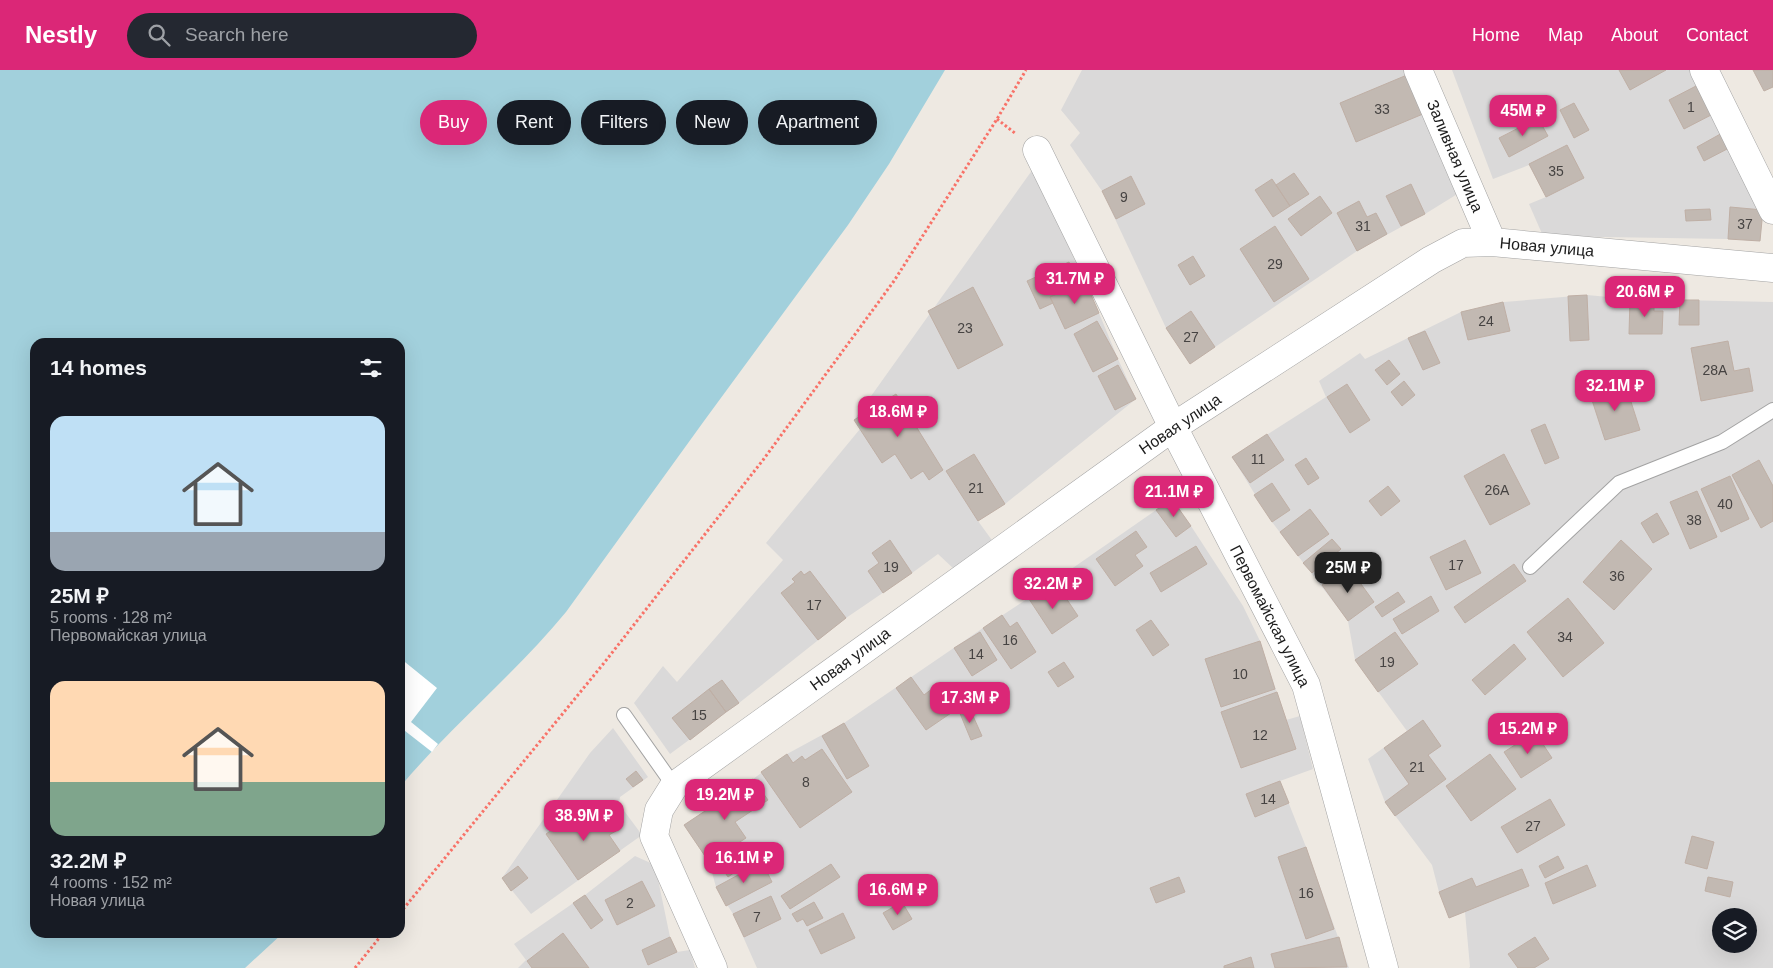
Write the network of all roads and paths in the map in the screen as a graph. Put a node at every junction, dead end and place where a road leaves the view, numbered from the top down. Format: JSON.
{"nodes":[{"id":1,"x":1026,"y":70,"type":"edge"},
{"id":2,"x":1418,"y":70,"type":"edge"},
{"id":3,"x":1704,"y":70,"type":"edge"},
{"id":4,"x":1036,"y":150,"type":"dead end"},
{"id":5,"x":1773,"y":210,"type":"edge"},
{"id":6,"x":1492,"y":242,"type":"junction"},
{"id":7,"x":1773,"y":268,"type":"edge"},
{"id":8,"x":1773,"y":410,"type":"edge"},
{"id":9,"x":1173,"y":427,"type":"junction"},
{"id":10,"x":1530,"y":567,"type":"dead end"},
{"id":11,"x":624,"y":714,"type":"dead end"},
{"id":12,"x":674,"y":786,"type":"junction"},
{"id":13,"x":405,"y":907,"type":"edge"},
{"id":14,"x":379,"y":938,"type":"edge"},
{"id":15,"x":355,"y":968,"type":"edge"},
{"id":16,"x":712,"y":968,"type":"edge"},
{"id":17,"x":1384,"y":968,"type":"edge"}],
"edges":[{"from":1,"to":13,"type":"path"},
{"from":2,"to":6,"type":"street","name":"Заливная улица"},
{"from":3,"to":5,"type":"street"},
{"from":4,"to":9,"type":"street","name":"Первомайская улица"},
{"from":6,"to":7,"type":"street","name":"Новая улица"},
{"from":6,"to":9,"type":"street","name":"Новая улица"},
{"from":8,"to":10,"type":"lane"},
{"from":9,"to":12,"type":"street","name":"Новая улица"},
{"from":9,"to":17,"type":"street","name":"Первомайская улица"},
{"from":11,"to":12,"type":"lane"},
{"from":12,"to":16,"type":"street","name":"Новая улица"},
{"from":14,"to":15,"type":"path"}]}
